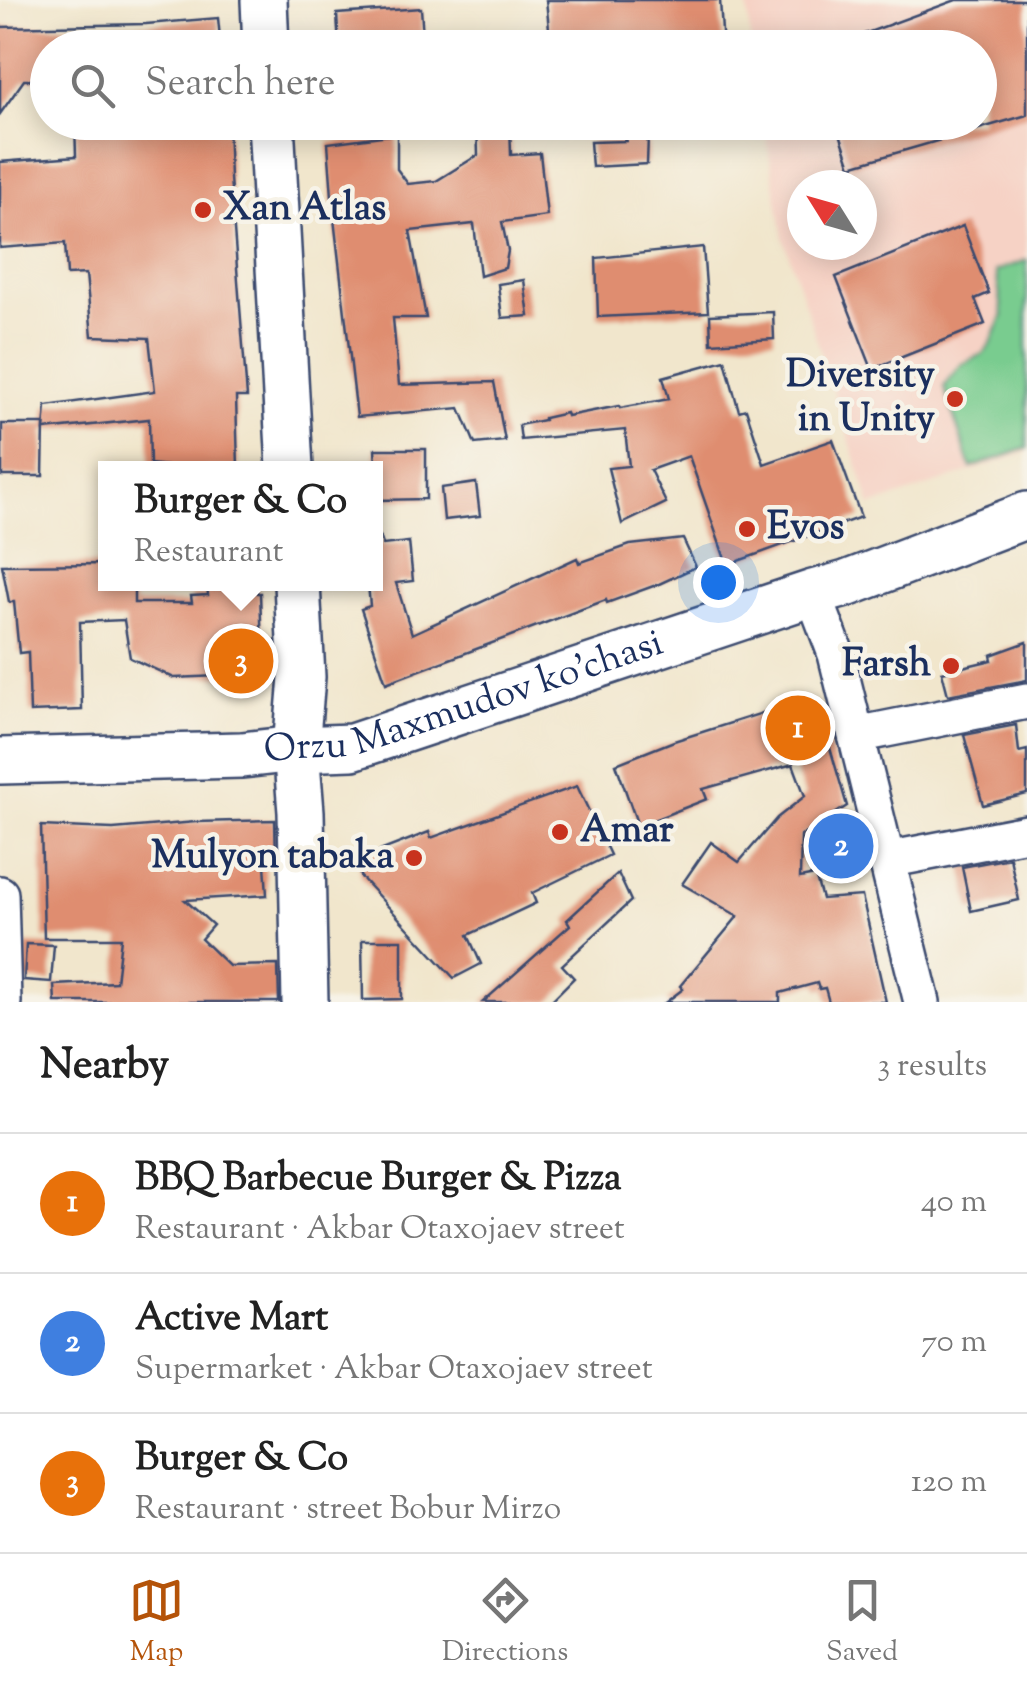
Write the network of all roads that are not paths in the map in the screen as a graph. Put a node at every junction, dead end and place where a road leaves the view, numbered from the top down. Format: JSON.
{"nodes":[{"id":1,"x":264,"y":0,"type":"edge"},
{"id":2,"x":265,"y":30,"type":"edge"},
{"id":3,"x":271,"y":140,"type":"edge"},
{"id":4,"x":290,"y":461,"type":"edge"},
{"id":5,"x":1027,"y":515,"type":"edge"},
{"id":6,"x":297,"y":591,"type":"edge"},
{"id":7,"x":814,"y":592,"type":"junction"},
{"id":8,"x":1027,"y":701,"type":"edge"},
{"id":9,"x":856,"y":735,"type":"junction"},
{"id":10,"x":296,"y":749,"type":"junction"},
{"id":11,"x":0,"y":761,"type":"edge"},
{"id":12,"x":1027,"y":833,"type":"edge"},
{"id":13,"x":887,"y":860,"type":"junction"},
{"id":14,"x":0,"y":894,"type":"edge"},
{"id":15,"x":2,"y":989,"type":"edge"},
{"id":16,"x":305,"y":1002,"type":"edge"},
{"id":17,"x":922,"y":1002,"type":"edge"}],
"edges":[{"from":1,"to":2,"type":"main road"},
{"from":3,"to":4,"type":"main road"},
{"from":5,"to":7,"type":"main road","name":"Orzu Maxmudov ko'chasi"},
{"from":6,"to":10,"type":"main road"},
{"from":7,"to":9,"type":"street"},
{"from":7,"to":10,"type":"main road","name":"Orzu Maxmudov ko'chasi"},
{"from":8,"to":9,"type":"street"},
{"from":9,"to":13,"type":"street"},
{"from":10,"to":11,"type":"main road","name":"Orzu Maxmudov ko'chasi"},
{"from":10,"to":16,"type":"main road"},
{"from":12,"to":13,"type":"street"},
{"from":13,"to":17,"type":"street"},
{"from":14,"to":15,"type":"street"}]}
